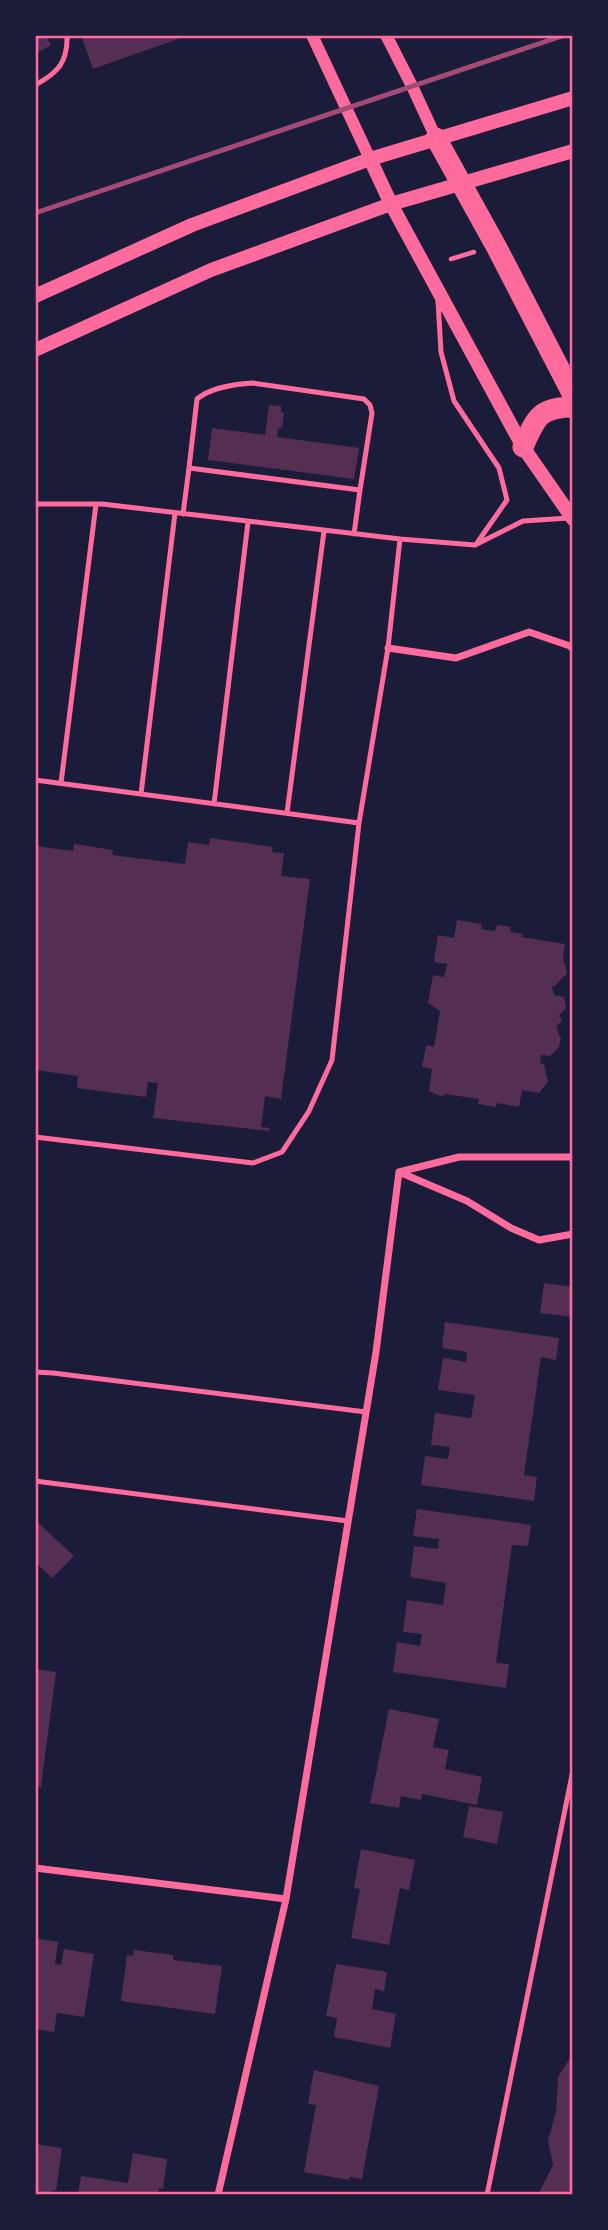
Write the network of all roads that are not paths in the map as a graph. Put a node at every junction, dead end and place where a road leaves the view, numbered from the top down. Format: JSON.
{"nodes":[{"id":1,"x":67,"y":35,"type":"edge"},
{"id":2,"x":312,"y":35,"type":"edge"},
{"id":3,"x":386,"y":35,"type":"edge"},
{"id":4,"x":35,"y":85,"type":"edge"},
{"id":5,"x":573,"y":99,"type":"edge"},
{"id":6,"x":436,"y":138,"type":"junction"},
{"id":7,"x":573,"y":151,"type":"edge"},
{"id":8,"x":370,"y":159,"type":"junction"},
{"id":9,"x":461,"y":184,"type":"junction"},
{"id":10,"x":391,"y":204,"type":"junction"},
{"id":11,"x":437,"y":289,"type":"junction"},
{"id":12,"x":35,"y":296,"type":"edge"},
{"id":13,"x":35,"y":350,"type":"edge"},
{"id":14,"x":573,"y":395,"type":"edge"},
{"id":15,"x":573,"y":407,"type":"edge"},
{"id":16,"x":523,"y":447,"type":"junction"},
{"id":17,"x":189,"y":468,"type":"junction"},
{"id":18,"x":360,"y":490,"type":"junction"},
{"id":19,"x":35,"y":504,"type":"edge"},
{"id":20,"x":96,"y":505,"type":"junction"},
{"id":21,"x":175,"y":513,"type":"junction"},
{"id":22,"x":183,"y":514,"type":"junction"},
{"id":23,"x":573,"y":518,"type":"edge"},
{"id":24,"x":248,"y":522,"type":"junction"},
{"id":25,"x":324,"y":531,"type":"junction"},
{"id":26,"x":354,"y":534,"type":"junction"},
{"id":27,"x":400,"y":540,"type":"junction"},
{"id":28,"x":475,"y":545,"type":"junction"},
{"id":29,"x":388,"y":648,"type":"junction"},
{"id":30,"x":573,"y":649,"type":"edge"},
{"id":31,"x":35,"y":780,"type":"edge"},
{"id":32,"x":61,"y":783,"type":"junction"},
{"id":33,"x":141,"y":794,"type":"junction"},
{"id":34,"x":214,"y":804,"type":"junction"},
{"id":35,"x":287,"y":813,"type":"junction"},
{"id":36,"x":359,"y":823,"type":"junction"},
{"id":37,"x":35,"y":1137,"type":"edge"},
{"id":38,"x":573,"y":1157,"type":"edge"},
{"id":39,"x":399,"y":1172,"type":"junction"},
{"id":40,"x":573,"y":1234,"type":"edge"},
{"id":41,"x":35,"y":1372,"type":"edge"},
{"id":42,"x":366,"y":1412,"type":"junction"},
{"id":43,"x":35,"y":1481,"type":"edge"},
{"id":44,"x":348,"y":1521,"type":"junction"},
{"id":45,"x":573,"y":1770,"type":"edge"},
{"id":46,"x":35,"y":1868,"type":"edge"},
{"id":47,"x":286,"y":1899,"type":"junction"},
{"id":48,"x":218,"y":2195,"type":"edge"},
{"id":49,"x":488,"y":2195,"type":"edge"}],
"edges":[{"from":1,"to":4,"type":"lane"},
{"from":2,"to":8,"type":"street"},
{"from":3,"to":6,"type":"street"},
{"from":5,"to":6,"type":"main road"},
{"from":6,"to":8,"type":"main road"},
{"from":6,"to":9,"type":"highway"},
{"from":7,"to":9,"type":"main road"},
{"from":8,"to":10,"type":"main road"},
{"from":8,"to":12,"type":"main road"},
{"from":9,"to":10,"type":"main road"},
{"from":9,"to":14,"type":"highway"},
{"from":10,"to":11,"type":"main road"},
{"from":10,"to":13,"type":"main road"},
{"from":11,"to":16,"type":"main road"},
{"from":11,"to":28,"type":"lane"},
{"from":15,"to":16,"type":"highway"},
{"from":16,"to":23,"type":"main road"},
{"from":17,"to":18,"type":"lane"},
{"from":17,"to":18,"type":"lane"},
{"from":17,"to":22,"type":"lane"},
{"from":18,"to":26,"type":"lane"},
{"from":19,"to":20,"type":"lane"},
{"from":20,"to":21,"type":"lane"},
{"from":20,"to":32,"type":"lane"},
{"from":21,"to":22,"type":"lane"},
{"from":21,"to":33,"type":"lane"},
{"from":22,"to":24,"type":"lane"},
{"from":23,"to":28,"type":"lane"},
{"from":24,"to":25,"type":"lane"},
{"from":24,"to":34,"type":"lane"},
{"from":25,"to":26,"type":"lane"},
{"from":25,"to":35,"type":"lane"},
{"from":26,"to":27,"type":"lane"},
{"from":27,"to":28,"type":"lane"},
{"from":27,"to":29,"type":"lane"},
{"from":29,"to":30,"type":"street"},
{"from":29,"to":36,"type":"lane"},
{"from":31,"to":32,"type":"lane"},
{"from":32,"to":33,"type":"lane"},
{"from":33,"to":34,"type":"lane"},
{"from":34,"to":35,"type":"lane"},
{"from":35,"to":36,"type":"lane"},
{"from":36,"to":37,"type":"lane"},
{"from":38,"to":39,"type":"street"},
{"from":39,"to":40,"type":"street"},
{"from":39,"to":42,"type":"street"},
{"from":41,"to":42,"type":"lane"},
{"from":42,"to":44,"type":"street"},
{"from":43,"to":44,"type":"lane"},
{"from":44,"to":47,"type":"street"},
{"from":45,"to":49,"type":"lane"},
{"from":46,"to":47,"type":"street"},
{"from":47,"to":48,"type":"street"}]}
